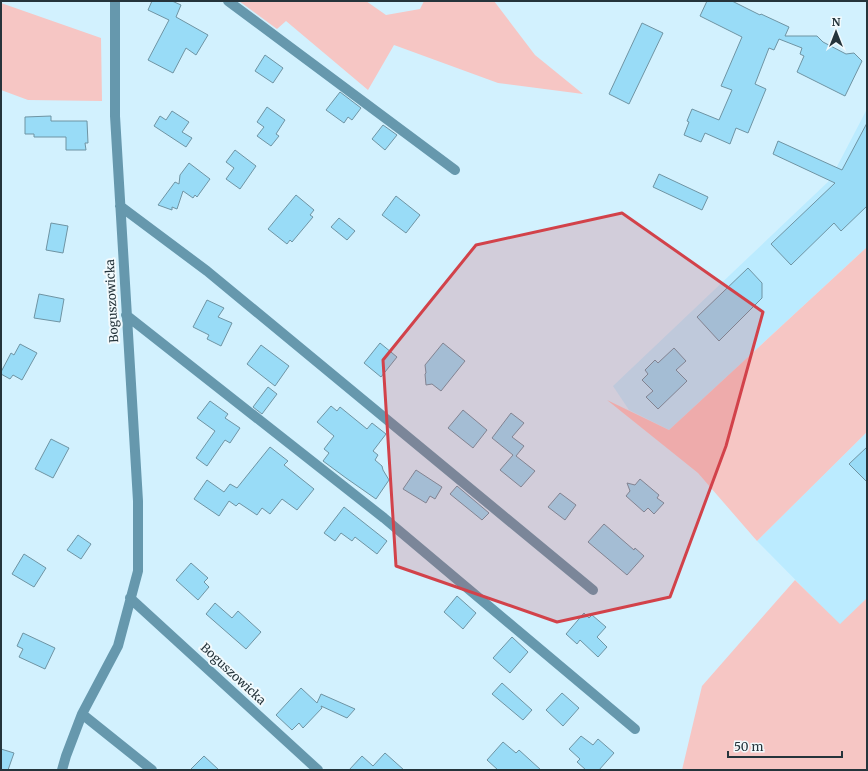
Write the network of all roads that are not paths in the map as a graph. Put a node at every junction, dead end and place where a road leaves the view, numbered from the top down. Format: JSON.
{"nodes":[{"id":1,"x":115,"y":1,"type":"edge"},
{"id":2,"x":228,"y":1,"type":"edge"},
{"id":3,"x":455,"y":170,"type":"dead end"},
{"id":4,"x":120,"y":206,"type":"junction"},
{"id":5,"x":126,"y":315,"type":"junction"},
{"id":6,"x":593,"y":590,"type":"dead end"},
{"id":7,"x":130,"y":598,"type":"junction"},
{"id":8,"x":82,"y":714,"type":"junction"},
{"id":9,"x":635,"y":729,"type":"dead end"},
{"id":10,"x":62,"y":770,"type":"edge"},
{"id":11,"x":152,"y":770,"type":"edge"},
{"id":12,"x":318,"y":770,"type":"edge"}],
"edges":[{"from":1,"to":4,"type":"street","name":"Boguszowicka"},
{"from":2,"to":3,"type":"street"},
{"from":4,"to":5,"type":"street","name":"Boguszowicka"},
{"from":4,"to":6,"type":"street"},
{"from":5,"to":7,"type":"street","name":"Boguszowicka"},
{"from":5,"to":9,"type":"street"},
{"from":7,"to":8,"type":"street","name":"Boguszowicka"},
{"from":7,"to":12,"type":"street","name":"Boguszowicka"},
{"from":8,"to":10,"type":"street","name":"Boguszowicka"},
{"from":8,"to":11,"type":"street"}]}
